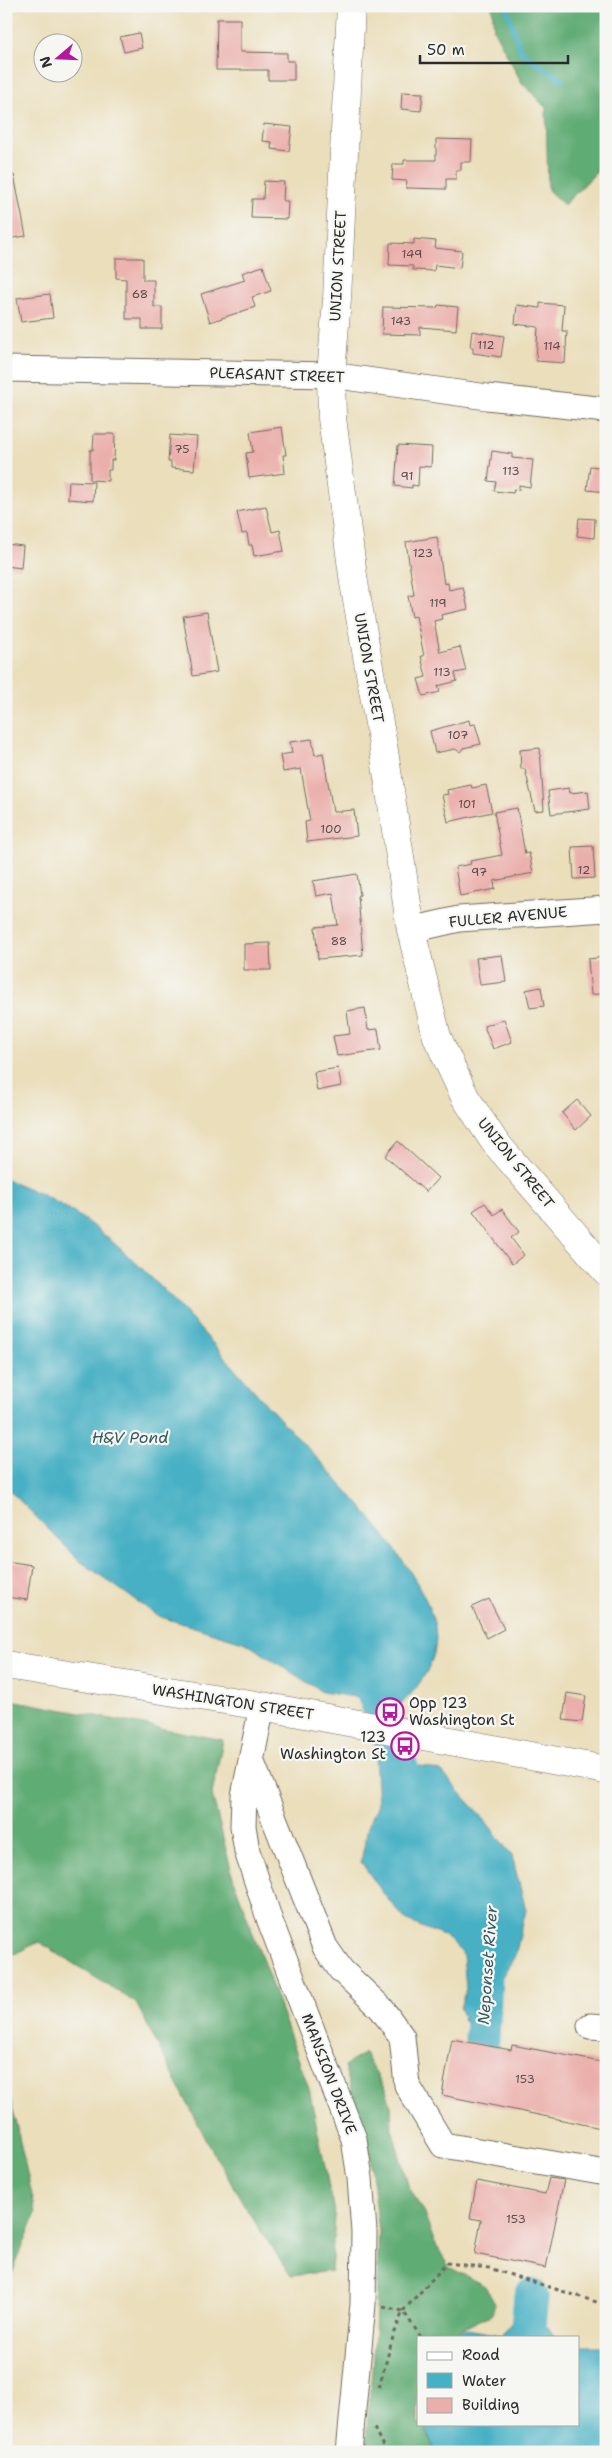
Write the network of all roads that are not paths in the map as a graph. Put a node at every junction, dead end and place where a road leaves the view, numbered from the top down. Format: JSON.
{"nodes":[{"id":1,"x":351,"y":6,"type":"edge"},
{"id":2,"x":6,"y":369,"type":"edge"},
{"id":3,"x":331,"y":375,"type":"junction"},
{"id":4,"x":606,"y":410,"type":"edge"},
{"id":5,"x":606,"y":909,"type":"edge"},
{"id":6,"x":411,"y":930,"type":"junction"},
{"id":7,"x":605,"y":1269,"type":"edge"},
{"id":8,"x":6,"y":1665,"type":"edge"},
{"id":9,"x":262,"y":1706,"type":"junction"},
{"id":10,"x":251,"y":1760,"type":"junction"},
{"id":11,"x":606,"y":1770,"type":"edge"},
{"id":12,"x":606,"y":2173,"type":"edge"},
{"id":13,"x":349,"y":2452,"type":"edge"}],
"edges":[{"from":1,"to":3,"type":"main road","name":"UNION STREET"},
{"from":2,"to":3,"type":"street","name":"PLEASANT STREET"},
{"from":3,"to":4,"type":"street","name":"PLEASANT STREET"},
{"from":3,"to":6,"type":"main road","name":"UNION STREET"},
{"from":5,"to":6,"type":"street","name":"FULLER AVENUE"},
{"from":6,"to":7,"type":"main road","name":"UNION STREET"},
{"from":8,"to":9,"type":"main road","name":"WASHINGTON STREET"},
{"from":9,"to":10,"type":"street","name":"MANSION DRIVE"},
{"from":9,"to":11,"type":"main road","name":"WASHINGTON STREET"},
{"from":10,"to":12,"type":"street"},
{"from":10,"to":13,"type":"street","name":"MANSION DRIVE"}]}
